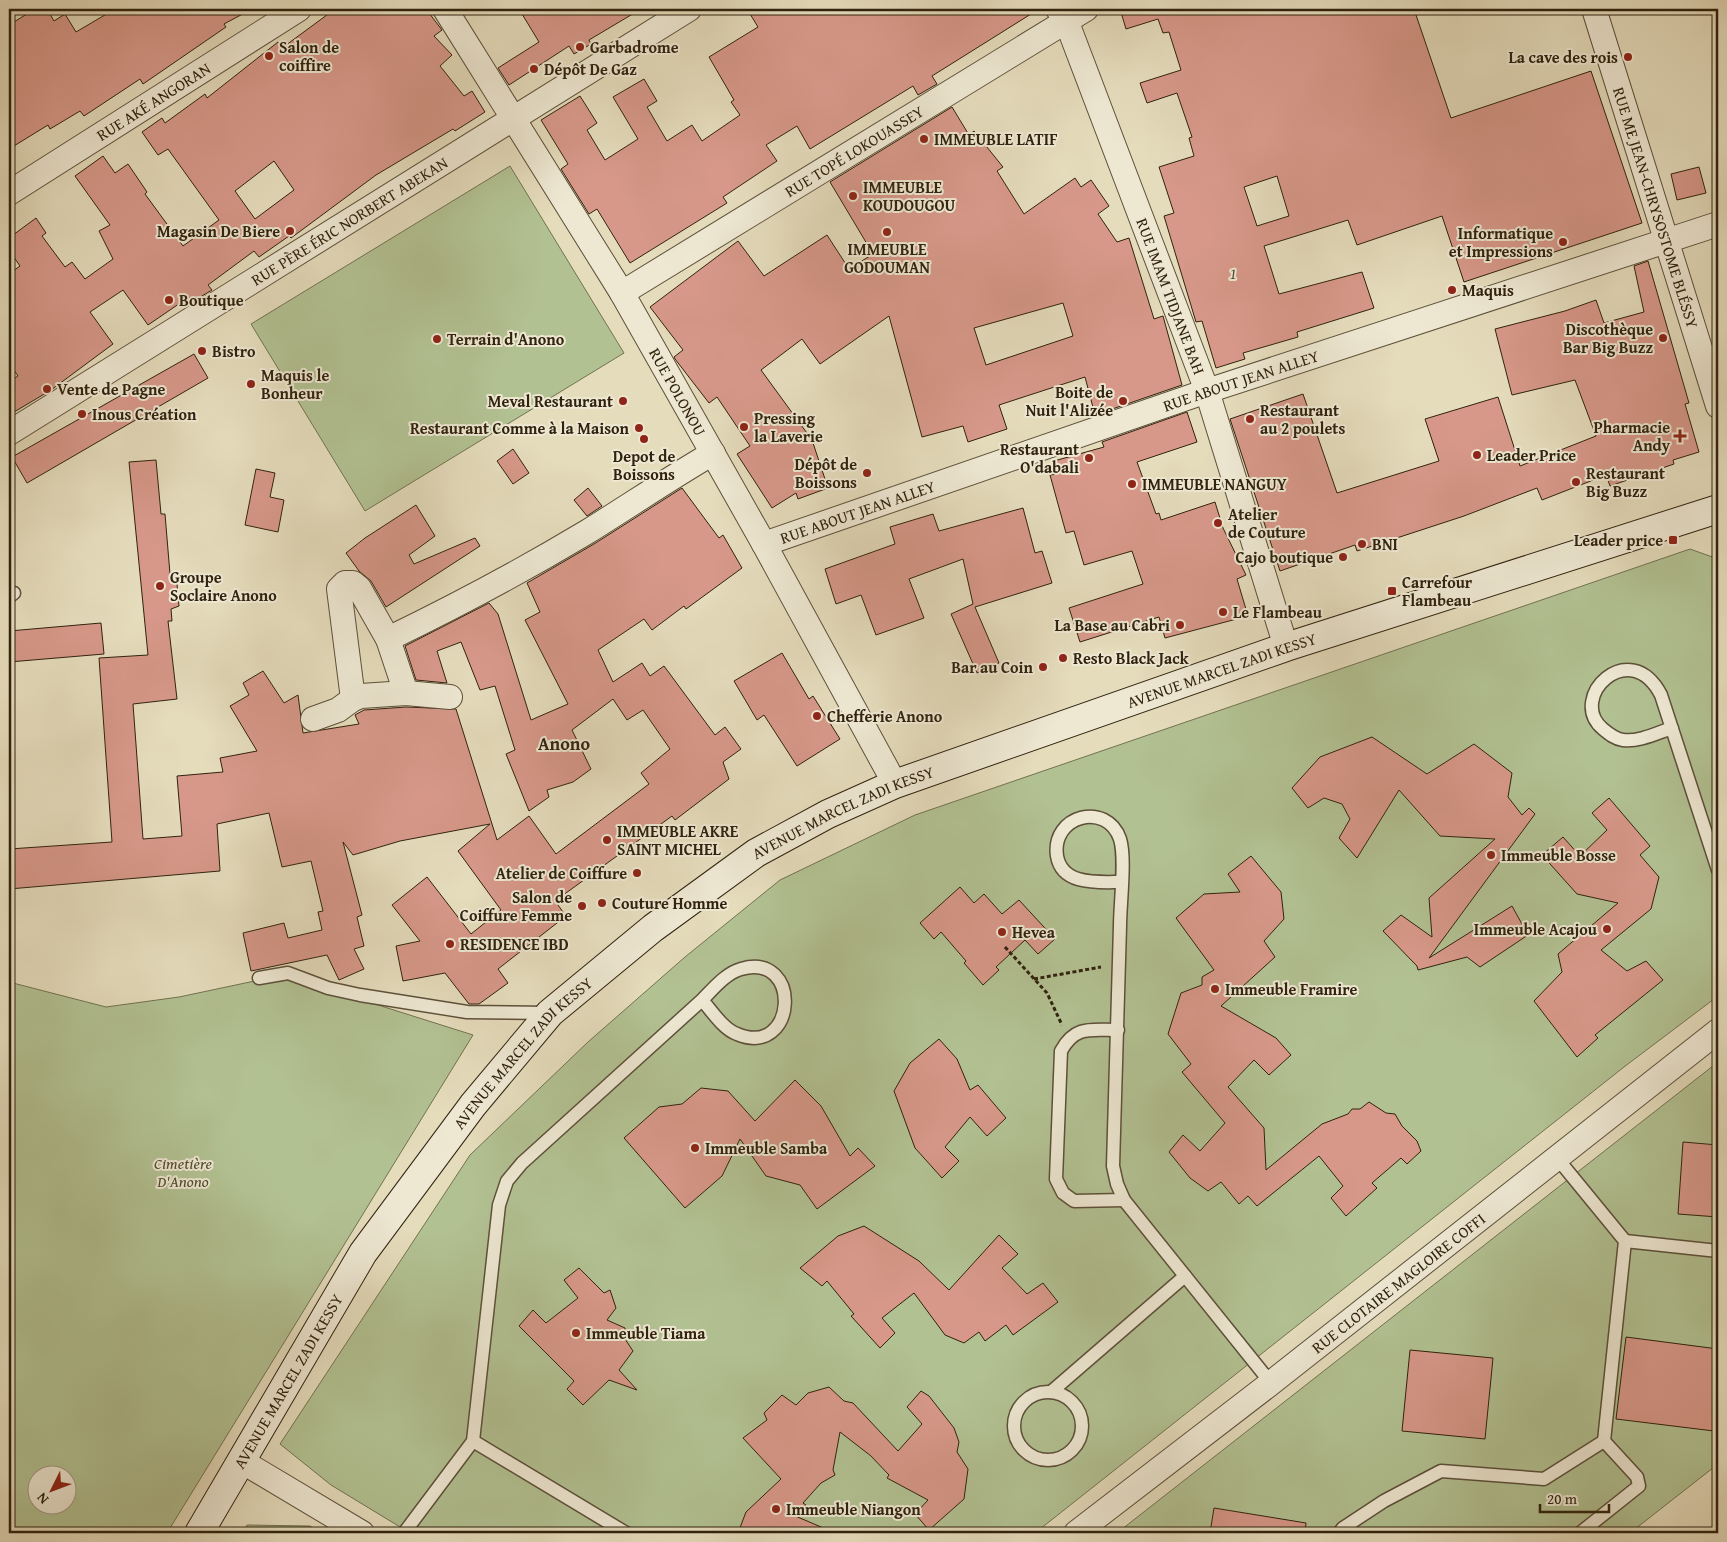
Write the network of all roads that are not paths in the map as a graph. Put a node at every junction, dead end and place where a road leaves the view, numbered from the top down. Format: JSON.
{"nodes":[{"id":1,"x":299,"y":9,"type":"edge"},
{"id":2,"x":446,"y":9,"type":"edge"},
{"id":3,"x":689,"y":9,"type":"edge"},
{"id":4,"x":1086,"y":9,"type":"edge"},
{"id":5,"x":1594,"y":9,"type":"edge"},
{"id":6,"x":1062,"y":14,"type":"edge"},
{"id":7,"x":513,"y":120,"type":"junction"},
{"id":8,"x":9,"y":193,"type":"edge"},
{"id":9,"x":1718,"y":224,"type":"edge"},
{"id":10,"x":1667,"y":240,"type":"junction"},
{"id":11,"x":622,"y":293,"type":"junction"},
{"id":12,"x":1207,"y":391,"type":"junction"},
{"id":13,"x":1718,"y":406,"type":"edge"},
{"id":14,"x":9,"y":433,"type":"edge"},
{"id":15,"x":713,"y":453,"type":"junction"},
{"id":16,"x":1718,"y":509,"type":"edge"},
{"id":17,"x":764,"y":544,"type":"junction"},
{"id":18,"x":388,"y":639,"type":"junction"},
{"id":19,"x":1286,"y":647,"type":"junction"},
{"id":20,"x":406,"y":693,"type":"junction"},
{"id":21,"x":450,"y":697,"type":"dead end"},
{"id":22,"x":353,"y":699,"type":"junction"},
{"id":23,"x":313,"y":719,"type":"dead end"},
{"id":24,"x":1672,"y":728,"type":"junction"},
{"id":25,"x":895,"y":784,"type":"junction"},
{"id":26,"x":1718,"y":870,"type":"edge"},
{"id":27,"x":1121,"y":882,"type":"junction"},
{"id":28,"x":259,"y":978,"type":"dead end"},
{"id":29,"x":702,"y":1000,"type":"junction"},
{"id":30,"x":550,"y":1014,"type":"junction"},
{"id":31,"x":1118,"y":1030,"type":"junction"},
{"id":32,"x":1718,"y":1031,"type":"edge"},
{"id":33,"x":1557,"y":1158,"type":"junction"},
{"id":34,"x":1124,"y":1200,"type":"junction"},
{"id":35,"x":1625,"y":1241,"type":"junction"},
{"id":36,"x":1718,"y":1251,"type":"edge"},
{"id":37,"x":1185,"y":1276,"type":"junction"},
{"id":38,"x":1271,"y":1383,"type":"junction"},
{"id":39,"x":1051,"y":1392,"type":"junction"},
{"id":40,"x":473,"y":1441,"type":"junction"},
{"id":41,"x":1604,"y":1441,"type":"junction"},
{"id":42,"x":243,"y":1462,"type":"junction"},
{"id":43,"x":199,"y":1533,"type":"edge"},
{"id":44,"x":362,"y":1533,"type":"edge"},
{"id":45,"x":404,"y":1533,"type":"edge"},
{"id":46,"x":626,"y":1533,"type":"edge"},
{"id":47,"x":1076,"y":1533,"type":"edge"},
{"id":48,"x":1339,"y":1533,"type":"edge"},
{"id":49,"x":1580,"y":1533,"type":"edge"}],
"edges":[{"from":1,"to":8,"type":"street","name":"RUE AKÉ ANGORAN"},
{"from":2,"to":7,"type":"street","name":"RUE POLONOU"},
{"from":3,"to":7,"type":"street","name":"RUE PÈRE ÉRIC NORBERT ABEKAN"},
{"from":4,"to":6,"type":"street","name":"RUE TOPÉ LOKOUASSEY"},
{"from":5,"to":10,"type":"street","name":"RUE ME JEAN-CHRYSOSTOME BLÉSSY"},
{"from":6,"to":11,"type":"street","name":"RUE TOPÉ LOKOUASSEY"},
{"from":6,"to":12,"type":"street","name":"RUE IMAM TIDJANE BAH"},
{"from":7,"to":11,"type":"street","name":"RUE POLONOU"},
{"from":7,"to":14,"type":"street","name":"RUE PÈRE ÉRIC NORBERT ABEKAN"},
{"from":9,"to":10,"type":"street","name":"RUE ABOUT JEAN ALLEY"},
{"from":10,"to":12,"type":"street","name":"RUE ABOUT JEAN ALLEY"},
{"from":10,"to":13,"type":"street","name":"RUE ME JEAN-CHRYSOSTOME BLÉSSY"},
{"from":11,"to":15,"type":"street","name":"RUE POLONOU"},
{"from":12,"to":17,"type":"street","name":"RUE ABOUT JEAN ALLEY"},
{"from":12,"to":19,"type":"street","name":"RUE IMAM TIDJANE BAH"},
{"from":15,"to":17,"type":"street","name":"RUE POLONOU"},
{"from":15,"to":18,"type":"street"},
{"from":16,"to":19,"type":"street","name":"AVENUE MARCEL ZADI KESSY"},
{"from":17,"to":25,"type":"street","name":"RUE POLONOU"},
{"from":18,"to":20,"type":"street"},
{"from":18,"to":22,"type":"street"},
{"from":19,"to":25,"type":"street","name":"AVENUE MARCEL ZADI KESSY"},
{"from":20,"to":21,"type":"street"},
{"from":20,"to":22,"type":"street"},
{"from":22,"to":23,"type":"street"},
{"from":24,"to":24,"type":"lane"},
{"from":24,"to":26,"type":"lane"},
{"from":25,"to":30,"type":"street","name":"AVENUE MARCEL ZADI KESSY"},
{"from":27,"to":27,"type":"lane"},
{"from":27,"to":31,"type":"lane"},
{"from":28,"to":30,"type":"lane"},
{"from":29,"to":29,"type":"lane"},
{"from":29,"to":40,"type":"lane"},
{"from":30,"to":42,"type":"street","name":"AVENUE MARCEL ZADI KESSY"},
{"from":31,"to":34,"type":"lane"},
{"from":31,"to":34,"type":"lane"},
{"from":32,"to":33,"type":"street","name":"RUE CLOTAIRE MAGLOIRE COFFI"},
{"from":33,"to":35,"type":"lane"},
{"from":33,"to":38,"type":"street","name":"RUE CLOTAIRE MAGLOIRE COFFI"},
{"from":34,"to":37,"type":"lane"},
{"from":35,"to":36,"type":"lane"},
{"from":35,"to":41,"type":"lane"},
{"from":37,"to":38,"type":"lane"},
{"from":37,"to":39,"type":"lane"},
{"from":38,"to":47,"type":"street","name":"RUE CLOTAIRE MAGLOIRE COFFI"},
{"from":39,"to":39,"type":"lane"},
{"from":40,"to":45,"type":"lane"},
{"from":40,"to":46,"type":"lane"},
{"from":41,"to":48,"type":"lane"},
{"from":41,"to":49,"type":"lane"},
{"from":42,"to":43,"type":"street","name":"AVENUE MARCEL ZADI KESSY"},
{"from":42,"to":44,"type":"street"}]}
